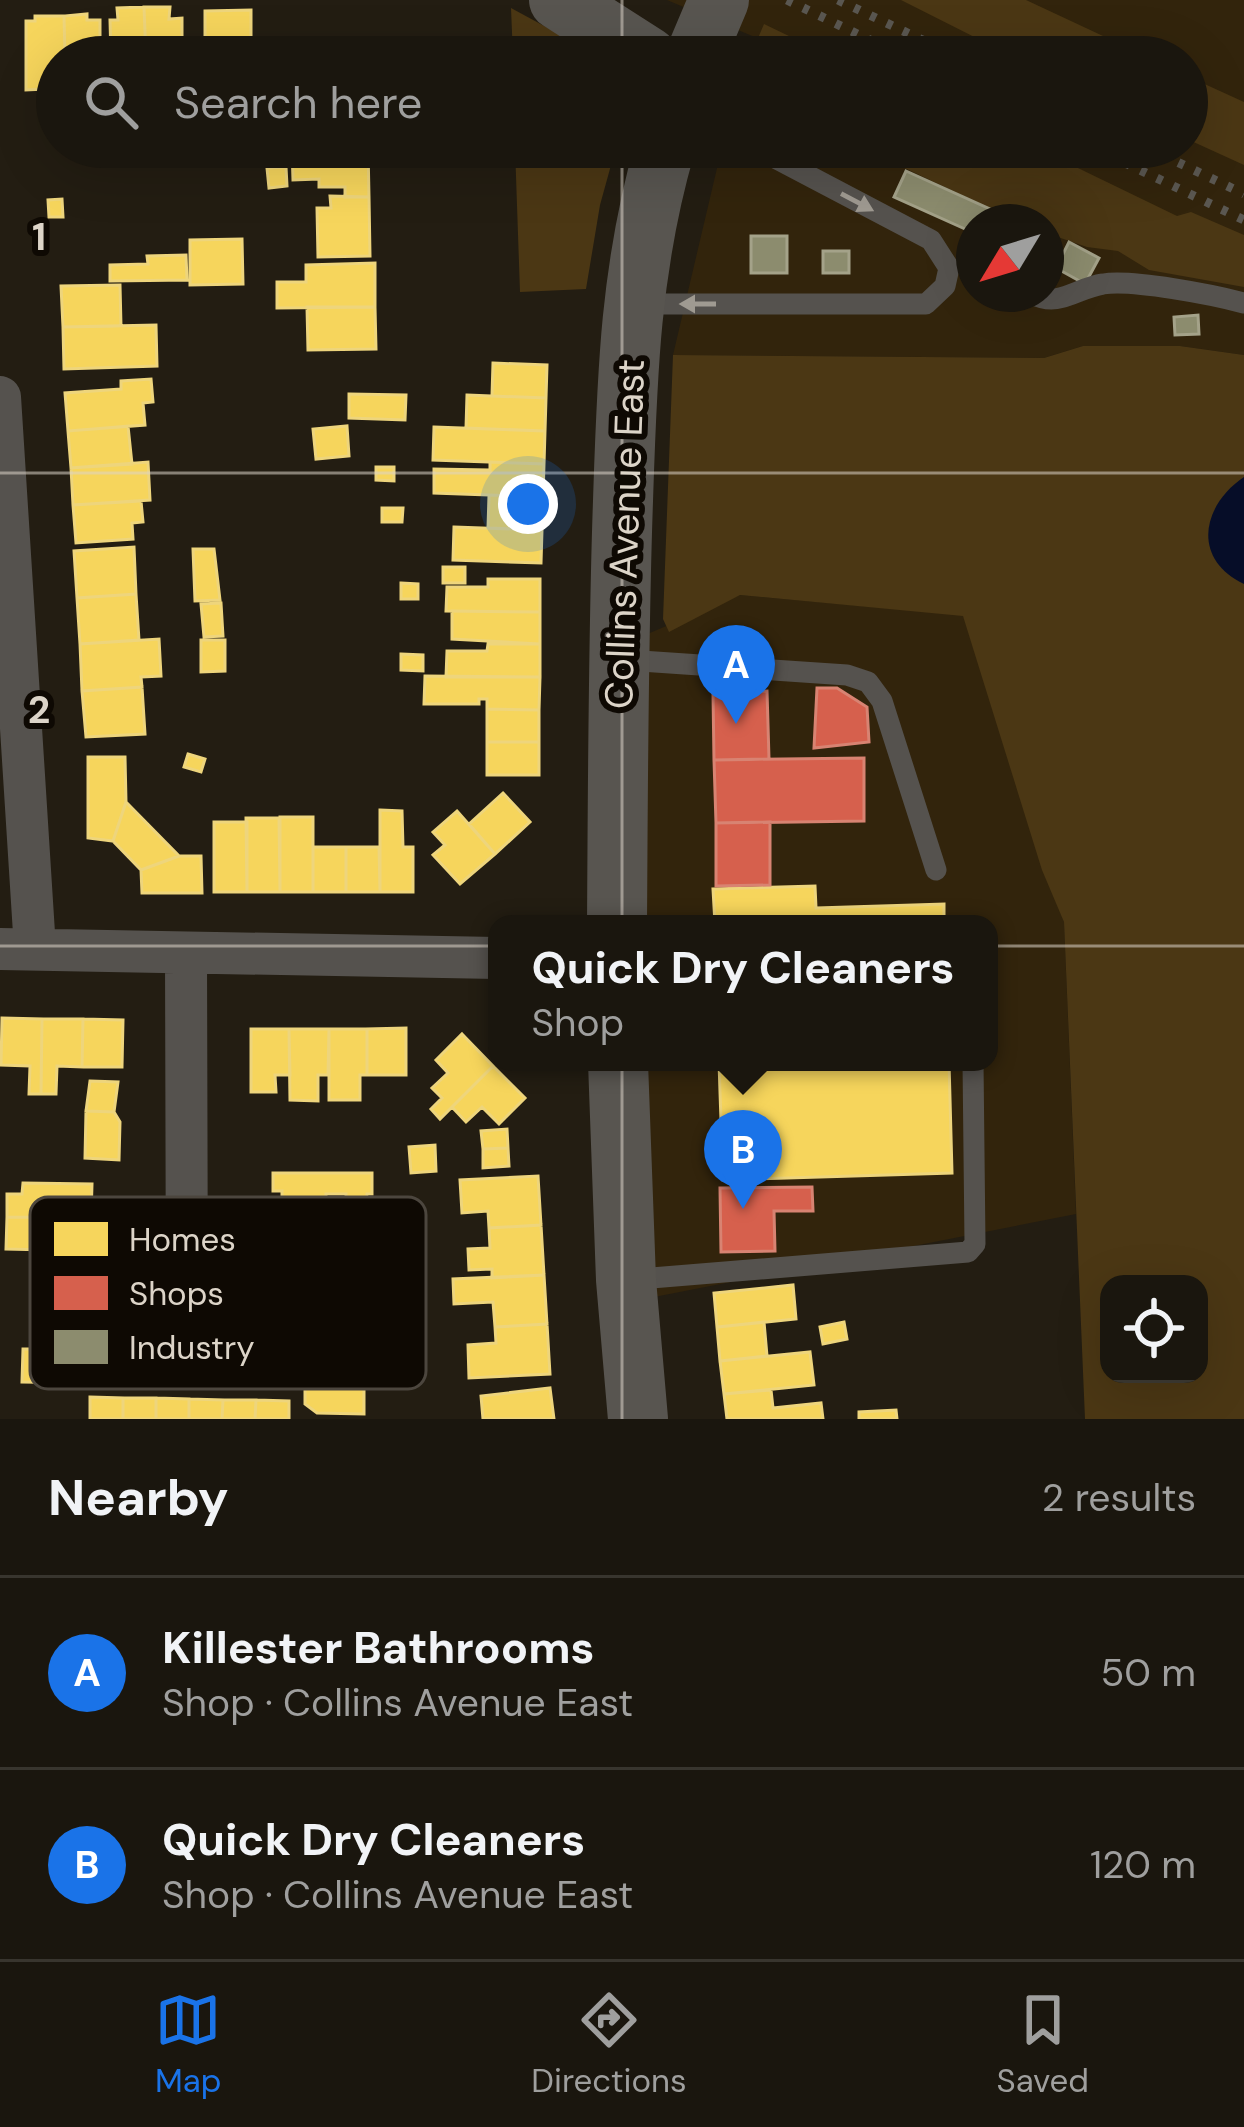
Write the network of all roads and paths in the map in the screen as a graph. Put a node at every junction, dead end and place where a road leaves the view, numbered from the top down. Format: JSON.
{"nodes":[{"id":1,"x":559,"y":0,"type":"edge"},
{"id":2,"x":615,"y":36,"type":"edge"},
{"id":3,"x":660,"y":168,"type":"edge"},
{"id":4,"x":794,"y":168,"type":"edge"},
{"id":5,"x":950,"y":268,"type":"junction"},
{"id":6,"x":956,"y":270,"type":"edge"},
{"id":7,"x":1064,"y":299,"type":"edge"},
{"id":8,"x":1244,"y":303,"type":"edge"},
{"id":9,"x":631,"y":304,"type":"junction"},
{"id":10,"x":0,"y":398,"type":"edge"},
{"id":11,"x":619,"y":660,"type":"junction"},
{"id":12,"x":936,"y":871,"type":"dead end"},
{"id":13,"x":616,"y":915,"type":"edge"},
{"id":14,"x":18,"y":949,"type":"edge"},
{"id":15,"x":186,"y":955,"type":"junction"},
{"id":16,"x":488,"y":958,"type":"edge"},
{"id":17,"x":618,"y":1071,"type":"edge"},
{"id":18,"x":974,"y":1071,"type":"edge"},
{"id":19,"x":187,"y":1197,"type":"edge"},
{"id":20,"x":626,"y":1280,"type":"junction"},
{"id":21,"x":638,"y":1419,"type":"edge"}],
"edges":[{"from":1,"to":2,"type":"main road"},
{"from":3,"to":9,"type":"main road","name":"Collins Avenue East"},
{"from":4,"to":5,"type":"lane","one_way":true},
{"from":5,"to":6,"type":"lane"},
{"from":5,"to":9,"type":"lane","one_way":true},
{"from":7,"to":8,"type":"lane"},
{"from":9,"to":11,"type":"main road","name":"Collins Avenue East"},
{"from":10,"to":14,"type":"street"},
{"from":11,"to":12,"type":"lane"},
{"from":11,"to":13,"type":"main road","name":"Collins Avenue East"},
{"from":14,"to":15,"type":"street"},
{"from":15,"to":16,"type":"street"},
{"from":15,"to":19,"type":"street"},
{"from":17,"to":20,"type":"main road"},
{"from":18,"to":20,"type":"lane"},
{"from":20,"to":21,"type":"main road"}]}
